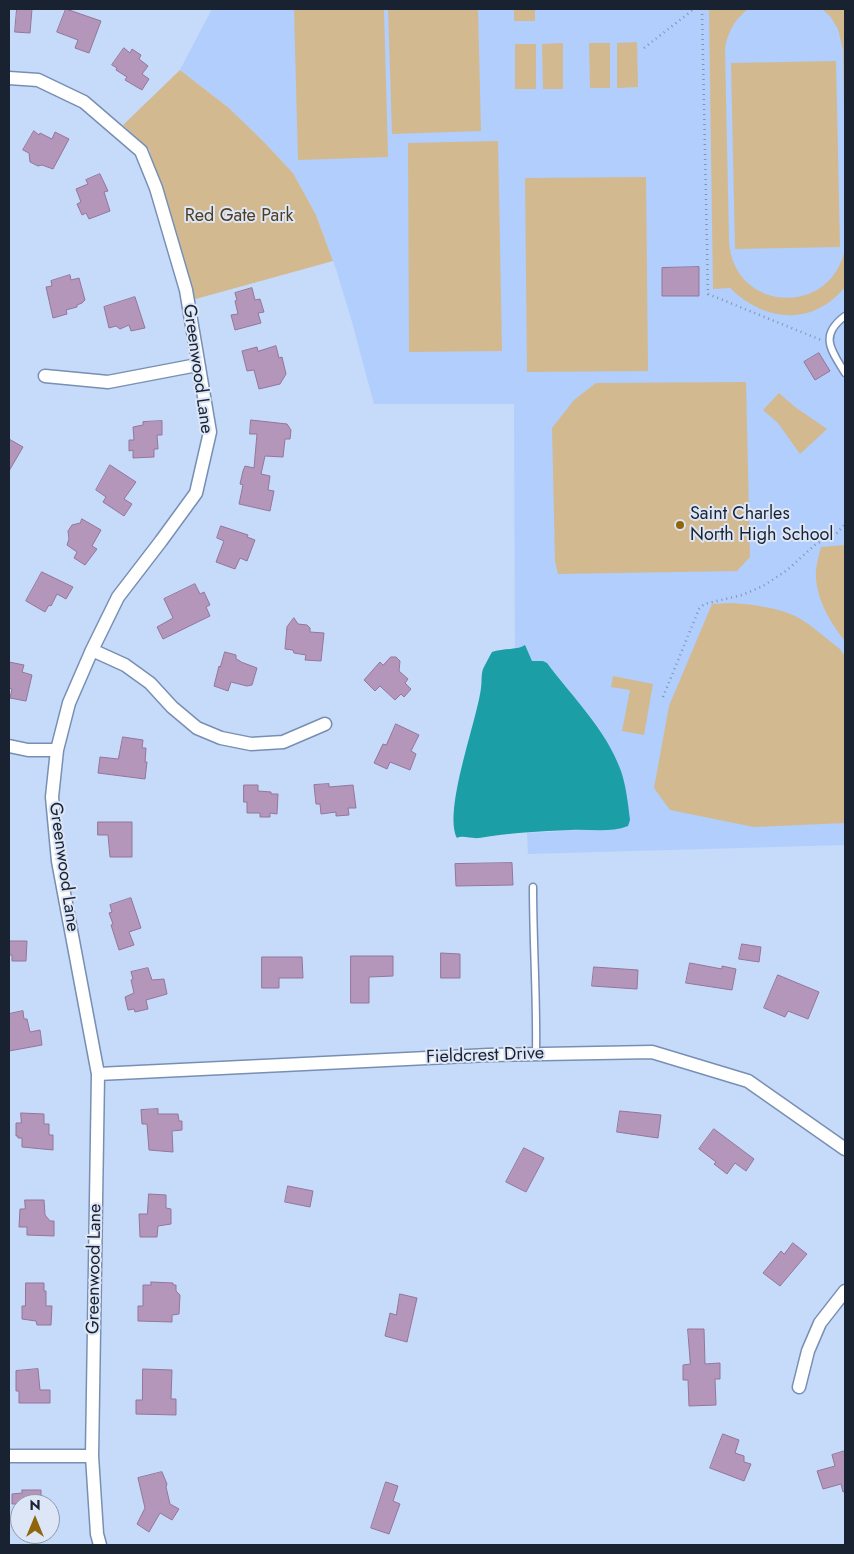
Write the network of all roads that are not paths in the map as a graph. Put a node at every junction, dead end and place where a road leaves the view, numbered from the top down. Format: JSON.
{"nodes":[{"id":1,"x":9,"y":78,"type":"edge"},
{"id":2,"x":845,"y":316,"type":"edge"},
{"id":3,"x":197,"y":365,"type":"junction"},
{"id":4,"x":845,"y":373,"type":"edge"},
{"id":5,"x":45,"y":376,"type":"dead end"},
{"id":6,"x":92,"y":650,"type":"junction"},
{"id":7,"x":325,"y":724,"type":"dead end"},
{"id":8,"x":9,"y":746,"type":"edge"},
{"id":9,"x":56,"y":750,"type":"junction"},
{"id":10,"x":533,"y":887,"type":"dead end"},
{"id":11,"x":536,"y":1054,"type":"junction"},
{"id":12,"x":98,"y":1074,"type":"junction"},
{"id":13,"x":845,"y":1149,"type":"edge"},
{"id":14,"x":845,"y":1291,"type":"edge"},
{"id":15,"x":799,"y":1387,"type":"dead end"},
{"id":16,"x":9,"y":1456,"type":"edge"},
{"id":17,"x":92,"y":1456,"type":"junction"},
{"id":18,"x":100,"y":1545,"type":"edge"}],
"edges":[{"from":1,"to":3,"type":"street","name":"Greenwood Lane"},
{"from":2,"to":4,"type":"lane"},
{"from":3,"to":5,"type":"street"},
{"from":3,"to":6,"type":"street","name":"Greenwood Lane"},
{"from":6,"to":7,"type":"street"},
{"from":6,"to":9,"type":"street","name":"Greenwood Lane"},
{"from":8,"to":9,"type":"street"},
{"from":9,"to":12,"type":"street","name":"Greenwood Lane"},
{"from":10,"to":11,"type":"lane"},
{"from":11,"to":12,"type":"street","name":"Fieldcrest Drive"},
{"from":11,"to":13,"type":"street","name":"Fieldcrest Drive"},
{"from":12,"to":17,"type":"street","name":"Greenwood Lane"},
{"from":14,"to":15,"type":"street"},
{"from":16,"to":17,"type":"street"},
{"from":17,"to":18,"type":"street","name":"Greenwood Lane"}]}
